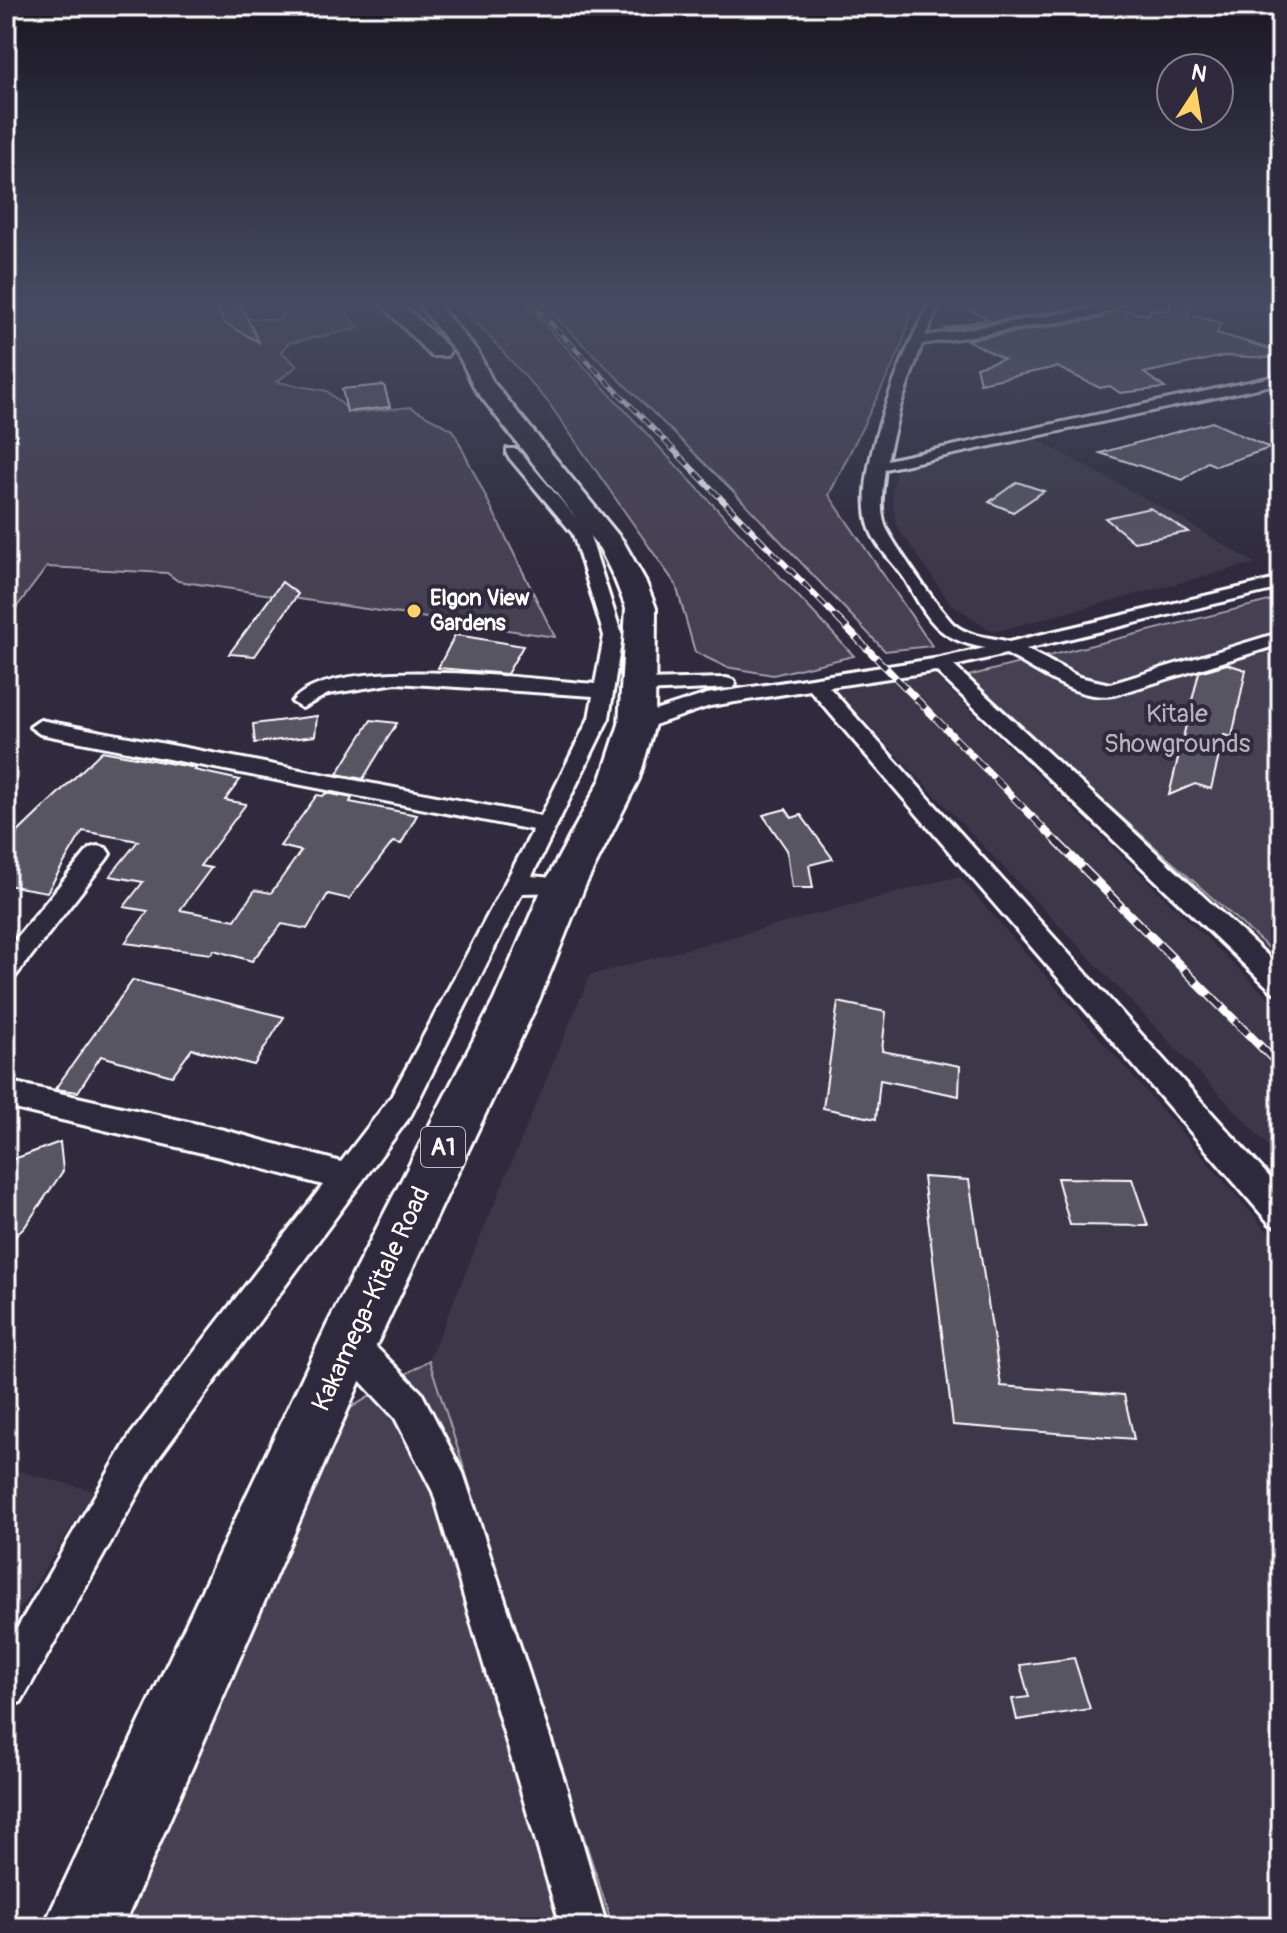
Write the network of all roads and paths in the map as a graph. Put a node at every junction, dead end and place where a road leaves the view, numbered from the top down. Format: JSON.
{"nodes":[{"id":1,"x":490,"y":392,"type":"edge"},
{"id":2,"x":899,"y":392,"type":"edge"},
{"id":3,"x":1220,"y":392,"type":"edge"},
{"id":4,"x":512,"y":452,"type":"dead end"},
{"id":5,"x":878,"y":466,"type":"junction"},
{"id":6,"x":1281,"y":583,"type":"edge"},
{"id":7,"x":1281,"y":638,"type":"edge"},
{"id":8,"x":1009,"y":648,"type":"junction"},
{"id":9,"x":940,"y":664,"type":"junction"},
{"id":10,"x":815,"y":684,"type":"junction"},
{"id":11,"x":773,"y":688,"type":"junction"},
{"id":12,"x":627,"y":700,"type":"junction"},
{"id":13,"x":302,"y":702,"type":"dead end"},
{"id":14,"x":40,"y":727,"type":"dead end"},
{"id":15,"x":547,"y":825,"type":"junction"},
{"id":16,"x":98,"y":854,"type":"dead end"},
{"id":17,"x":515,"y":884,"type":"junction"},
{"id":18,"x":564,"y":886,"type":"junction"},
{"id":19,"x":6,"y":970,"type":"edge"},
{"id":20,"x":1281,"y":984,"type":"edge"},
{"id":21,"x":6,"y":1094,"type":"edge"},
{"id":22,"x":348,"y":1178,"type":"junction"},
{"id":23,"x":1281,"y":1213,"type":"edge"},
{"id":24,"x":348,"y":1343,"type":"junction"},
{"id":25,"x":6,"y":1687,"type":"edge"},
{"id":26,"x":83,"y":1927,"type":"edge"},
{"id":27,"x":584,"y":1927,"type":"edge"}],
"edges":[{"from":1,"to":12,"type":"highway","name":"Kakamega-Kitale Road","number":"A1"},
{"from":2,"to":5,"type":"street"},
{"from":3,"to":5,"type":"street"},
{"from":4,"to":12,"type":"street"},
{"from":5,"to":8,"type":"street"},
{"from":6,"to":8,"type":"street"},
{"from":7,"to":8,"type":"street"},
{"from":8,"to":9,"type":"street"},
{"from":9,"to":10,"type":"street"},
{"from":9,"to":20,"type":"street"},
{"from":10,"to":11,"type":"street"},
{"from":10,"to":23,"type":"street"},
{"from":11,"to":12,"type":"street"},
{"from":11,"to":12,"type":"street"},
{"from":12,"to":13,"type":"street"},
{"from":12,"to":15,"type":"street"},
{"from":12,"to":18,"type":"highway","name":"Kakamega-Kitale Road","number":"A1"},
{"from":14,"to":15,"type":"street"},
{"from":15,"to":17,"type":"street"},
{"from":16,"to":19,"type":"street"},
{"from":17,"to":18,"type":"street"},
{"from":17,"to":22,"type":"street"},
{"from":18,"to":24,"type":"highway","name":"Kakamega-Kitale Road","number":"A1"},
{"from":21,"to":22,"type":"street"},
{"from":22,"to":25,"type":"street"},
{"from":24,"to":26,"type":"highway","name":"Kakamega-Kitale Road","number":"A1"},
{"from":24,"to":27,"type":"street"}]}
